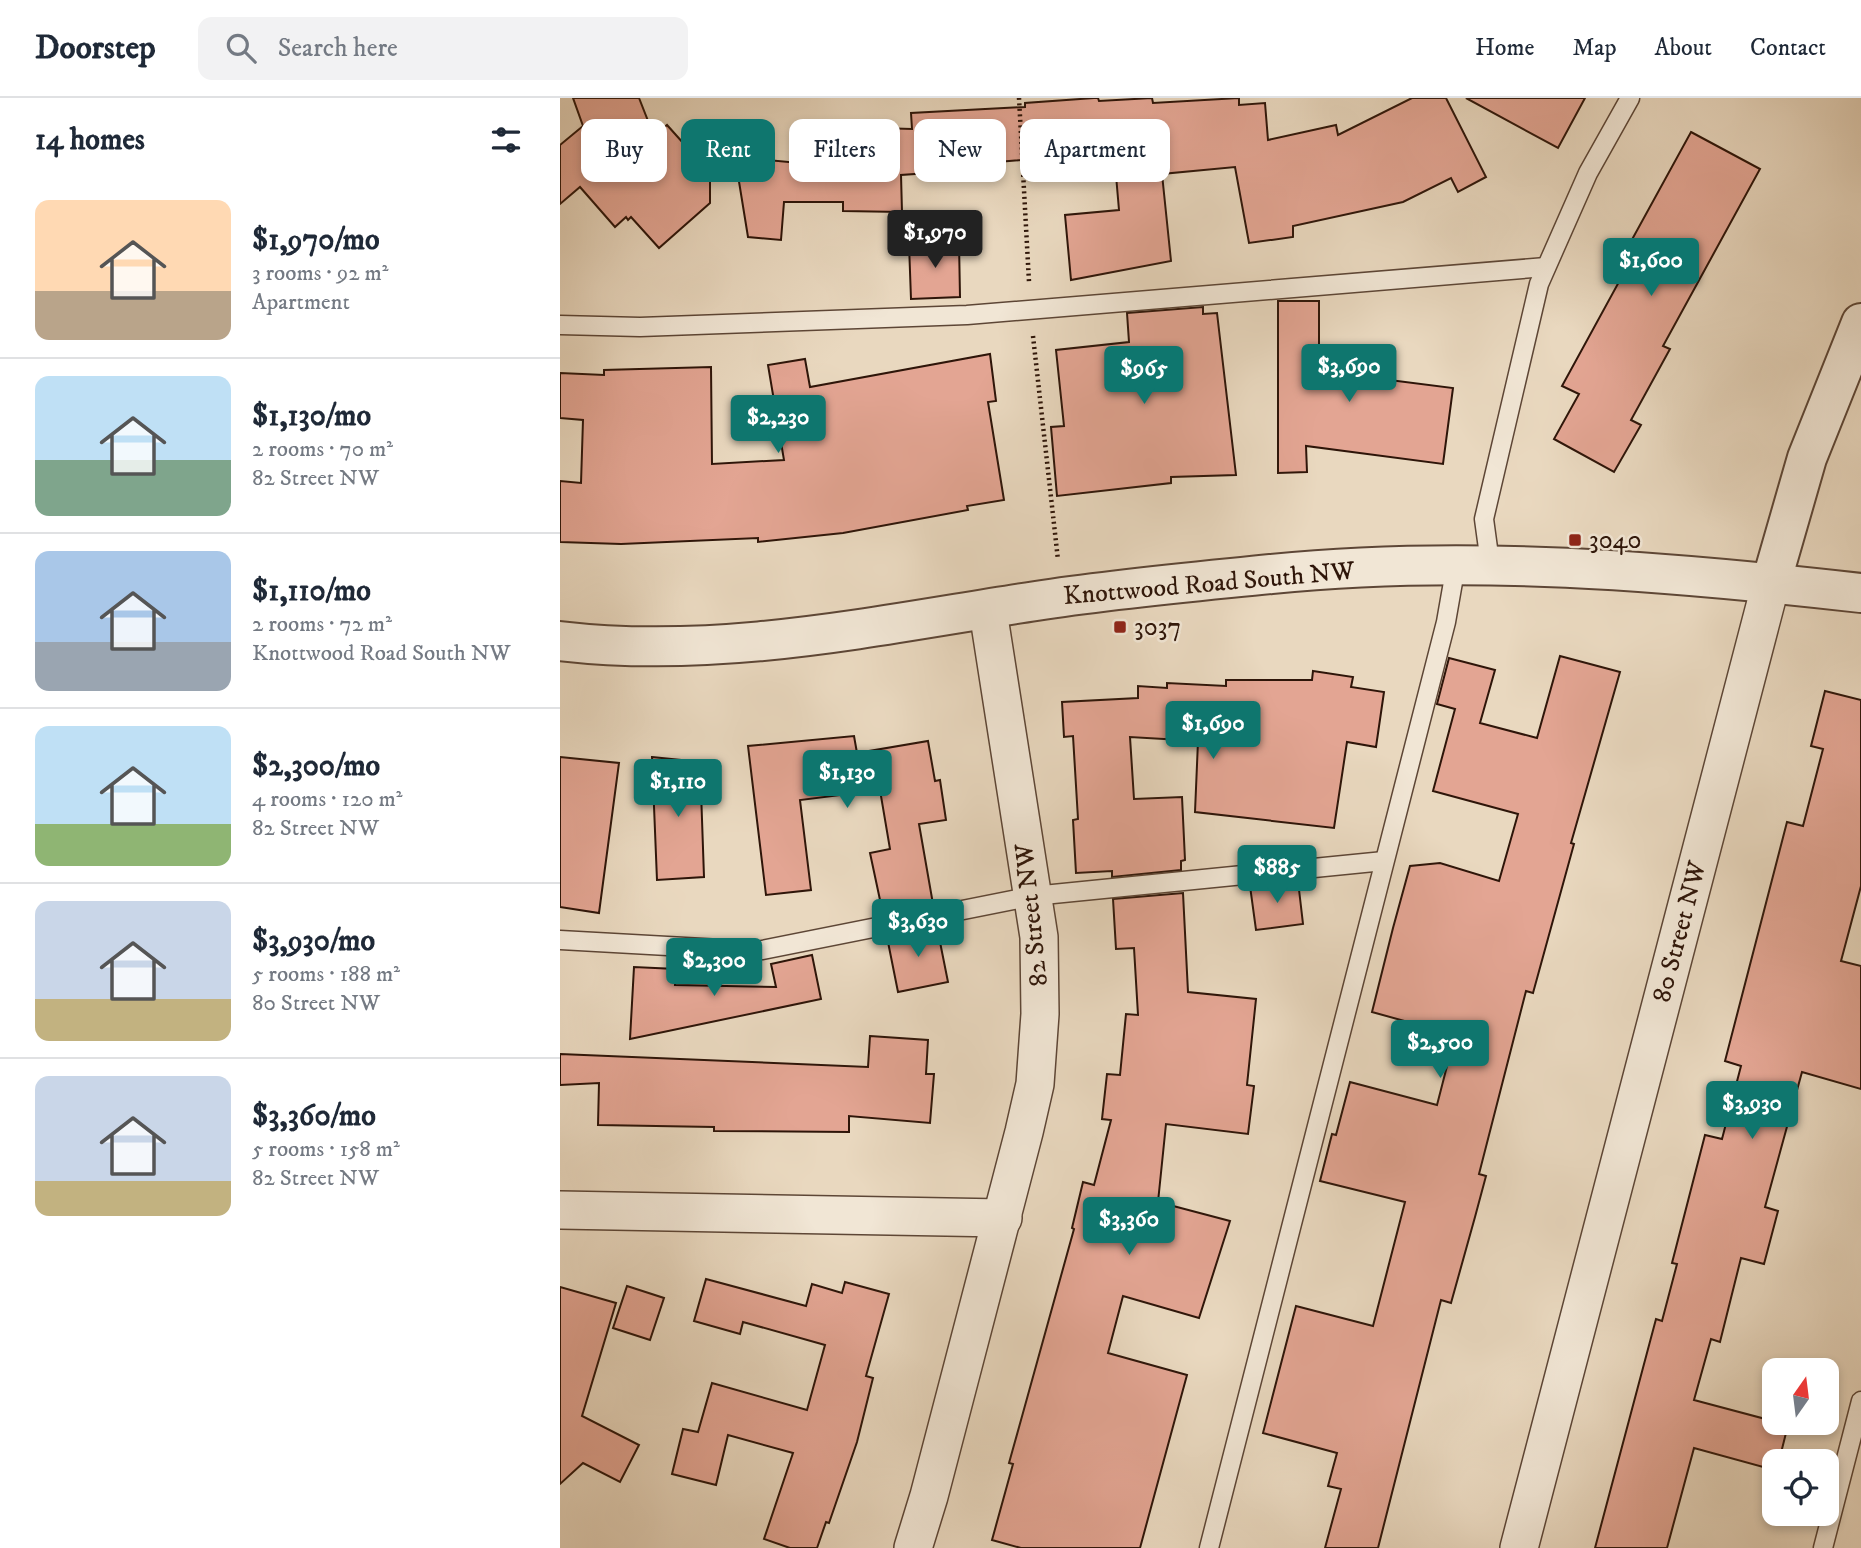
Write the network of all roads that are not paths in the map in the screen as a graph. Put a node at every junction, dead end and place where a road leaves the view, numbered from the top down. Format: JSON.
{"nodes":[{"id":1,"x":1630,"y":98,"type":"edge"},
{"id":2,"x":1546,"y":267,"type":"junction"},
{"id":3,"x":1861,"y":323,"type":"edge"},
{"id":4,"x":560,"y":325,"type":"edge"},
{"id":5,"x":1473,"y":564,"type":"junction"},
{"id":6,"x":1771,"y":583,"type":"junction"},
{"id":7,"x":1861,"y":593,"type":"edge"},
{"id":8,"x":988,"y":611,"type":"junction"},
{"id":9,"x":560,"y":641,"type":"edge"},
{"id":10,"x":1384,"y":861,"type":"junction"},
{"id":11,"x":1033,"y":896,"type":"junction"},
{"id":12,"x":560,"y":940,"type":"edge"},
{"id":13,"x":560,"y":1210,"type":"edge"},
{"id":14,"x":1003,"y":1218,"type":"junction"},
{"id":15,"x":1861,"y":1401,"type":"edge"},
{"id":16,"x":913,"y":1548,"type":"edge"},
{"id":17,"x":1209,"y":1548,"type":"edge"},
{"id":18,"x":1519,"y":1548,"type":"edge"},
{"id":19,"x":1823,"y":1548,"type":"edge"}],
"edges":[{"from":1,"to":2,"type":"lane"},
{"from":2,"to":4,"type":"lane"},
{"from":2,"to":5,"type":"lane"},
{"from":3,"to":6,"type":"street","name":"80 Street NW"},
{"from":5,"to":6,"type":"street","name":"Knottwood Road South NW"},
{"from":5,"to":8,"type":"street","name":"Knottwood Road South NW"},
{"from":5,"to":10,"type":"lane"},
{"from":6,"to":7,"type":"street","name":"Knottwood Road South NW"},
{"from":6,"to":18,"type":"street","name":"80 Street NW"},
{"from":8,"to":9,"type":"street","name":"Knottwood Road South NW"},
{"from":8,"to":11,"type":"street","name":"82 Street NW"},
{"from":10,"to":11,"type":"lane"},
{"from":10,"to":17,"type":"lane"},
{"from":11,"to":12,"type":"lane"},
{"from":11,"to":14,"type":"street","name":"82 Street NW"},
{"from":13,"to":14,"type":"street"},
{"from":14,"to":16,"type":"street","name":"82 Street NW"},
{"from":15,"to":19,"type":"lane"}]}
